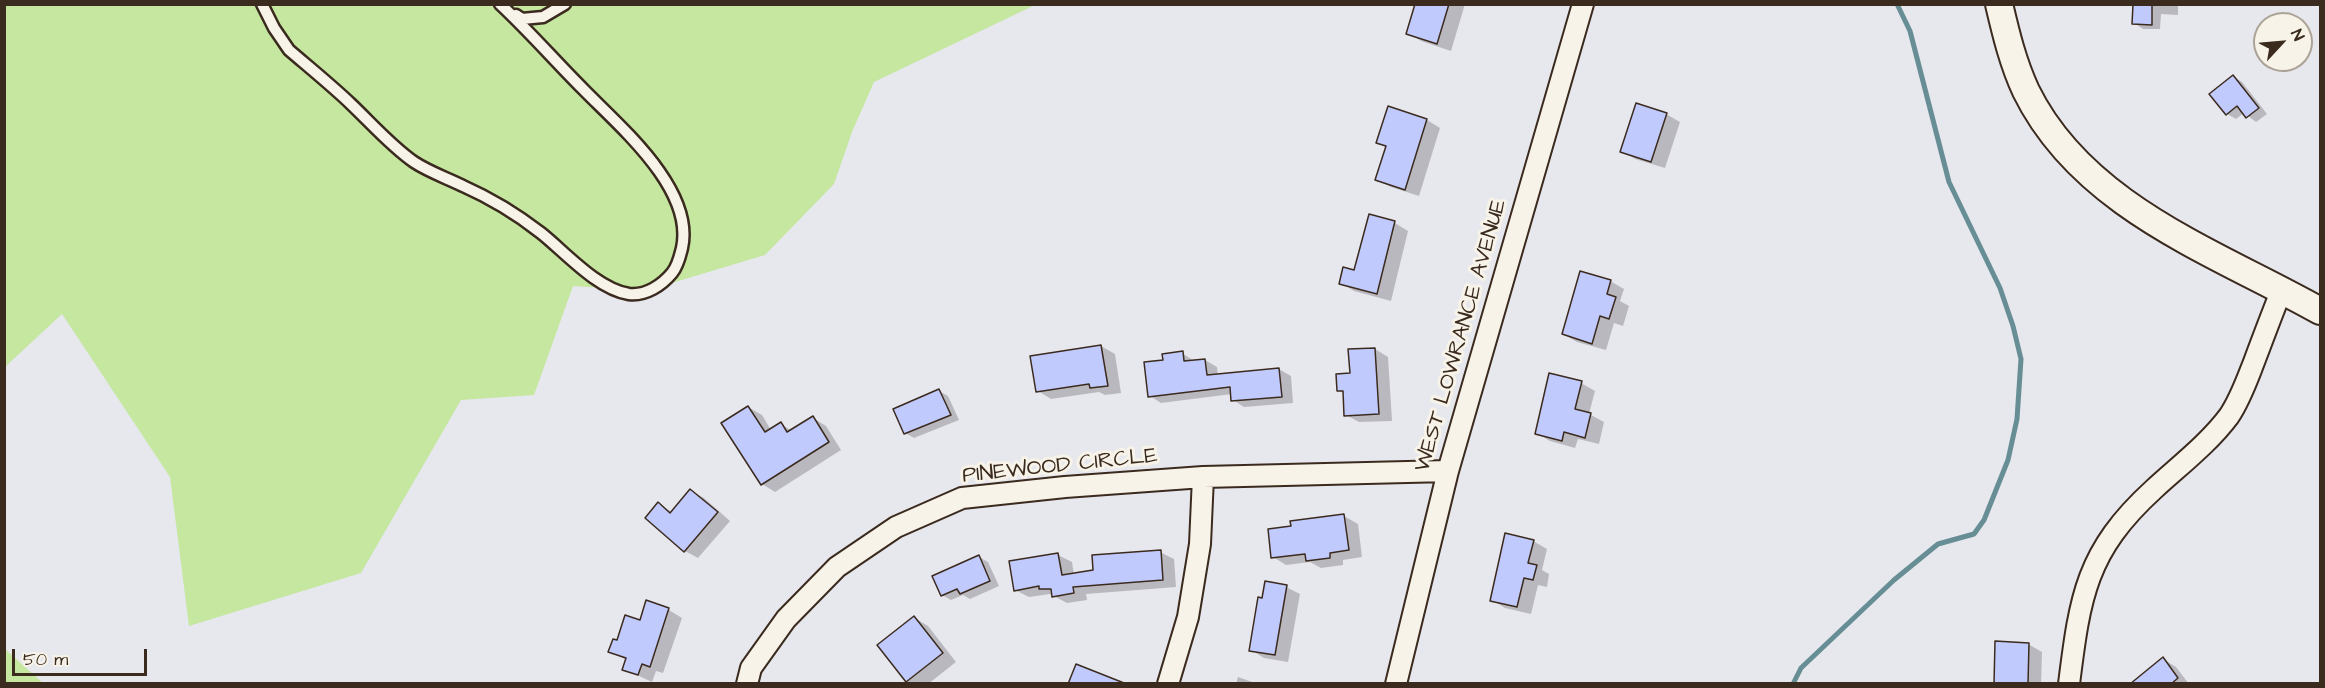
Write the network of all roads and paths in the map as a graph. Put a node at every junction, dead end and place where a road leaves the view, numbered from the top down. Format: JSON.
{"nodes":[{"id":1,"x":262,"y":4,"type":"edge"},
{"id":2,"x":501,"y":4,"type":"edge"},
{"id":3,"x":565,"y":4,"type":"edge"},
{"id":4,"x":1583,"y":4,"type":"edge"},
{"id":5,"x":1999,"y":4,"type":"edge"},
{"id":6,"x":2282,"y":289,"type":"junction"},
{"id":7,"x":2320,"y":311,"type":"edge"},
{"id":8,"x":1448,"y":471,"type":"junction"},
{"id":9,"x":1203,"y":477,"type":"junction"},
{"id":10,"x":747,"y":684,"type":"edge"},
{"id":11,"x":1168,"y":684,"type":"edge"},
{"id":12,"x":1396,"y":684,"type":"edge"},
{"id":13,"x":2069,"y":684,"type":"edge"}],
"edges":[{"from":1,"to":2,"type":"lane"},
{"from":2,"to":3,"type":"lane"},
{"from":4,"to":8,"type":"street","name":"WEST LOWRANCE AVENUE"},
{"from":5,"to":6,"type":"street"},
{"from":6,"to":7,"type":"street"},
{"from":6,"to":13,"type":"street"},
{"from":8,"to":9,"type":"street","name":"PINEWOOD CIRCLE"},
{"from":8,"to":12,"type":"street","name":"WEST LOWRANCE AVENUE"},
{"from":9,"to":10,"type":"street","name":"PINEWOOD CIRCLE"},
{"from":9,"to":11,"type":"street"}]}
